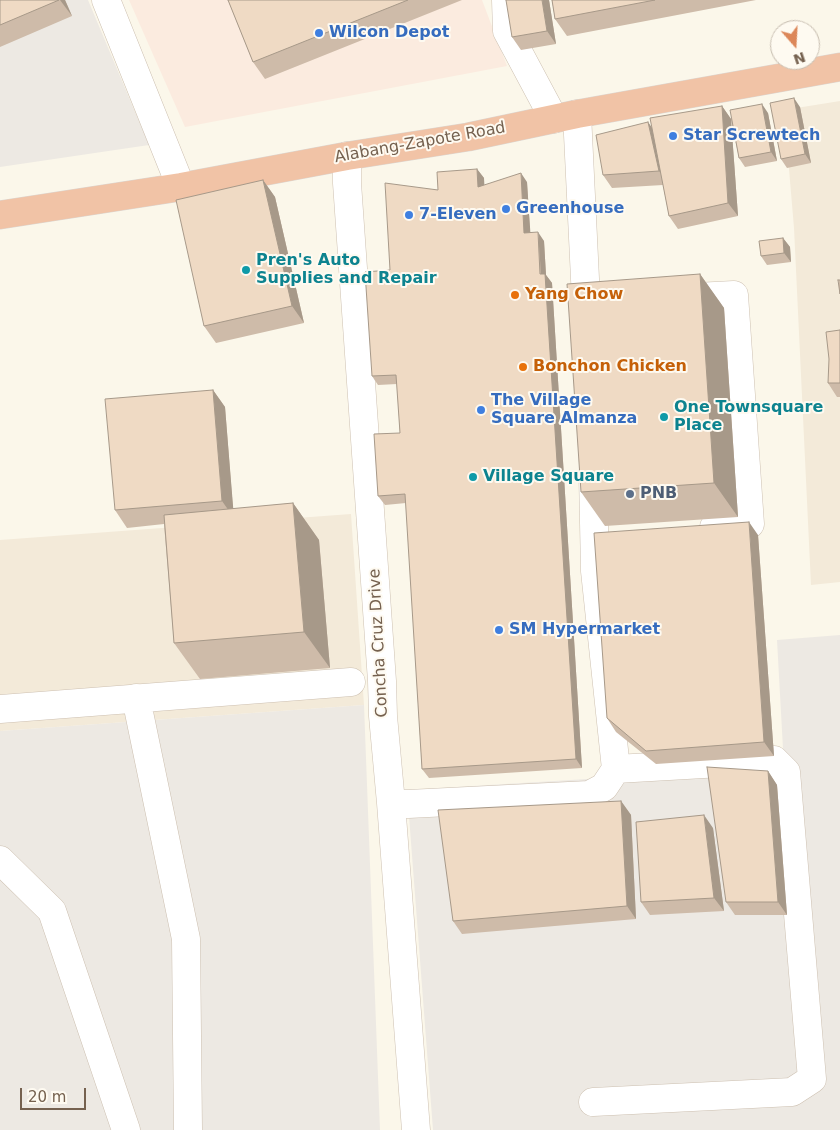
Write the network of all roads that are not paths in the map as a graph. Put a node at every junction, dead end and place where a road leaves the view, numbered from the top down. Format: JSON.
{"nodes":[{"id":1,"x":106,"y":0,"type":"edge"},
{"id":2,"x":506,"y":0,"type":"edge"},
{"id":3,"x":840,"y":67,"type":"edge"},
{"id":4,"x":566,"y":117,"type":"junction"},
{"id":5,"x":347,"y":156,"type":"junction"},
{"id":6,"x":181,"y":187,"type":"junction"},
{"id":7,"x":0,"y":215,"type":"edge"},
{"id":8,"x":655,"y":300,"type":"edge"},
{"id":9,"x":588,"y":348,"type":"edge"},
{"id":10,"x":592,"y":445,"type":"edge"},
{"id":11,"x":692,"y":529,"type":"edge"},
{"id":12,"x":352,"y":682,"type":"dead end"},
{"id":13,"x":136,"y":698,"type":"junction"},
{"id":14,"x":0,"y":709,"type":"edge"},
{"id":15,"x":616,"y":769,"type":"junction"},
{"id":16,"x":391,"y":803,"type":"junction"},
{"id":17,"x":0,"y":860,"type":"edge"},
{"id":18,"x":593,"y":1102,"type":"dead end"},
{"id":19,"x":126,"y":1130,"type":"edge"},
{"id":20,"x":188,"y":1130,"type":"edge"},
{"id":21,"x":416,"y":1130,"type":"edge"}],
"edges":[{"from":1,"to":6,"type":"street"},
{"from":2,"to":4,"type":"street"},
{"from":3,"to":4,"type":"highway","name":"Alabang-Zapote Road"},
{"from":4,"to":5,"type":"highway","name":"Alabang-Zapote Road"},
{"from":4,"to":9,"type":"street"},
{"from":5,"to":6,"type":"highway","name":"Alabang-Zapote Road"},
{"from":5,"to":16,"type":"street","name":"Concha Cruz Drive"},
{"from":6,"to":7,"type":"highway","name":"Alabang-Zapote Road"},
{"from":8,"to":11,"type":"street"},
{"from":10,"to":15,"type":"street"},
{"from":12,"to":13,"type":"street"},
{"from":13,"to":14,"type":"street"},
{"from":13,"to":20,"type":"street"},
{"from":15,"to":16,"type":"street"},
{"from":15,"to":18,"type":"street"},
{"from":16,"to":21,"type":"street","name":"Concha Cruz Drive"},
{"from":17,"to":19,"type":"street"}]}
